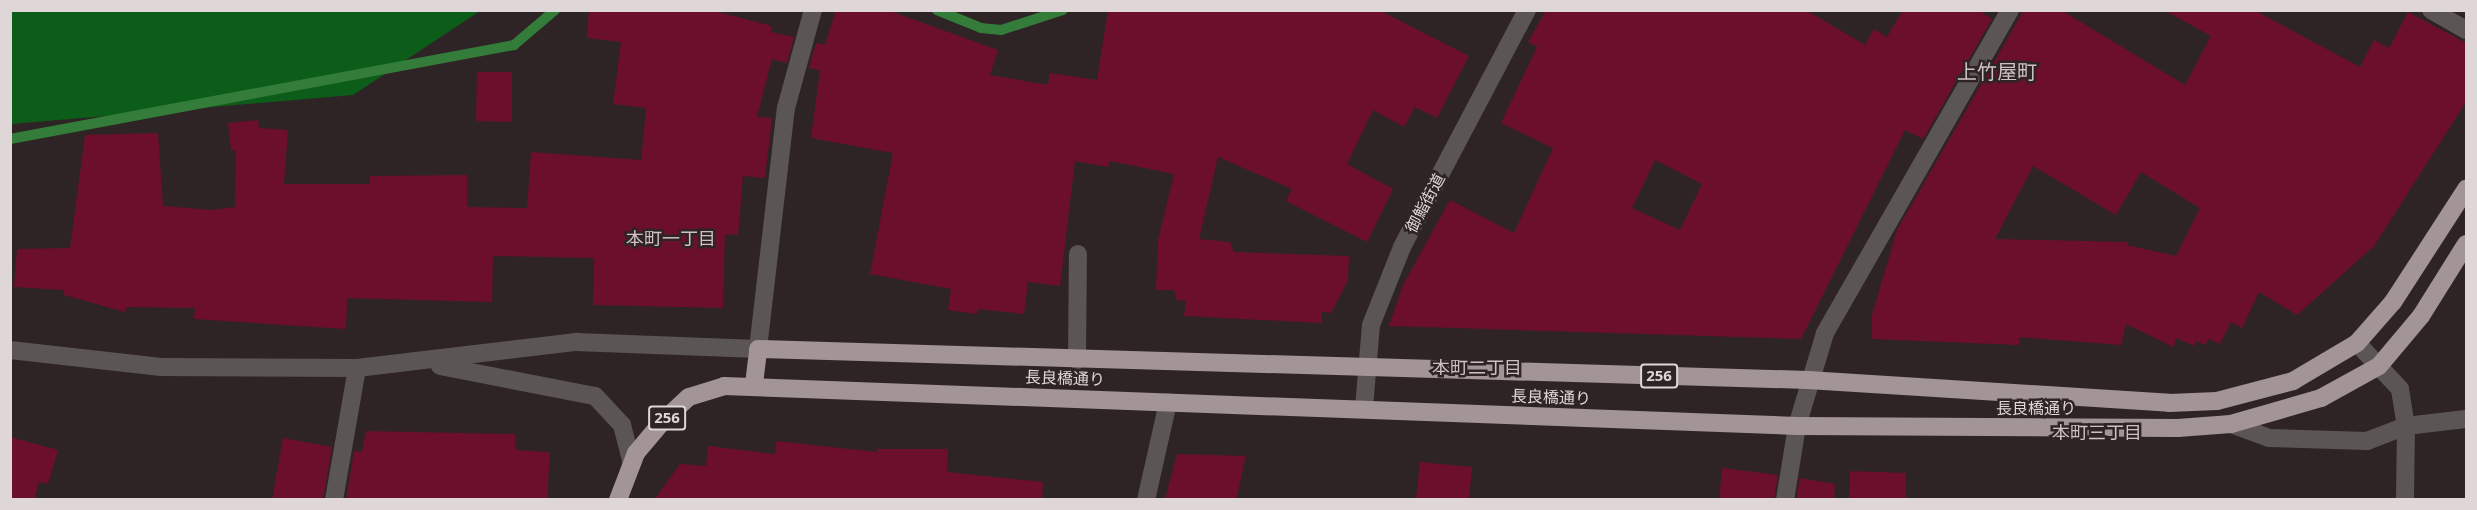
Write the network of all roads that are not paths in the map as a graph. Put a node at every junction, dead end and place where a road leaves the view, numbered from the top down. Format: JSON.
{"nodes":[{"id":1,"x":813,"y":10,"type":"edge"},
{"id":2,"x":1527,"y":10,"type":"edge"},
{"id":3,"x":2010,"y":10,"type":"edge"},
{"id":4,"x":2431,"y":10,"type":"edge"},
{"id":5,"x":2466,"y":30,"type":"edge"},
{"id":6,"x":2466,"y":189,"type":"edge"},
{"id":7,"x":2466,"y":244,"type":"edge"},
{"id":8,"x":1078,"y":254,"type":"dead end"},
{"id":9,"x":2357,"y":343,"type":"junction"},
{"id":10,"x":758,"y":349,"type":"junction"},
{"id":11,"x":12,"y":357,"type":"edge"},
{"id":12,"x":1077,"y":360,"type":"junction"},
{"id":13,"x":424,"y":363,"type":"junction"},
{"id":14,"x":2379,"y":366,"type":"junction"},
{"id":15,"x":357,"y":368,"type":"junction"},
{"id":16,"x":1366,"y":370,"type":"junction"},
{"id":17,"x":1808,"y":380,"type":"junction"},
{"id":18,"x":754,"y":384,"type":"junction"},
{"id":19,"x":1168,"y":402,"type":"junction"},
{"id":20,"x":1364,"y":408,"type":"junction"},
{"id":21,"x":2466,"y":419,"type":"edge"},
{"id":22,"x":2231,"y":424,"type":"junction"},
{"id":23,"x":1797,"y":426,"type":"junction"},
{"id":24,"x":2406,"y":426,"type":"junction"},
{"id":25,"x":632,"y":464,"type":"junction"},
{"id":26,"x":334,"y":500,"type":"edge"},
{"id":27,"x":618,"y":500,"type":"edge"},
{"id":28,"x":1146,"y":500,"type":"edge"},
{"id":29,"x":1785,"y":500,"type":"edge"},
{"id":30,"x":2404,"y":500,"type":"edge"}],
"edges":[{"from":1,"to":10,"type":"street"},
{"from":2,"to":16,"type":"street","name":"御鮨街道"},
{"from":3,"to":17,"type":"street"},
{"from":4,"to":5,"type":"street"},
{"from":6,"to":9,"type":"highway","name":"長良橋通り","number":"256"},
{"from":7,"to":14,"type":"highway","name":"長良橋通り","number":"256"},
{"from":8,"to":12,"type":"street"},
{"from":9,"to":14,"type":"street"},
{"from":9,"to":17,"type":"highway","name":"長良橋通り","number":"256"},
{"from":10,"to":12,"type":"highway","name":"長良橋通り","number":"256"},
{"from":10,"to":13,"type":"street"},
{"from":10,"to":18,"type":"highway"},
{"from":11,"to":15,"type":"street"},
{"from":12,"to":16,"type":"highway","name":"長良橋通り","number":"256"},
{"from":13,"to":15,"type":"street"},
{"from":13,"to":25,"type":"street"},
{"from":14,"to":22,"type":"highway","name":"長良橋通り","number":"256"},
{"from":14,"to":24,"type":"street"},
{"from":15,"to":26,"type":"street"},
{"from":16,"to":17,"type":"highway","name":"長良橋通り","number":"256"},
{"from":16,"to":20,"type":"street","name":"御鮨街道"},
{"from":17,"to":23,"type":"street"},
{"from":18,"to":19,"type":"highway","name":"長良橋通り","number":"256"},
{"from":18,"to":25,"type":"highway","name":"長良橋通り","number":"256"},
{"from":19,"to":20,"type":"highway","name":"長良橋通り","number":"256"},
{"from":19,"to":28,"type":"street"},
{"from":20,"to":23,"type":"highway","name":"長良橋通り","number":"256"},
{"from":21,"to":24,"type":"street"},
{"from":22,"to":23,"type":"highway","name":"長良橋通り","number":"256"},
{"from":22,"to":24,"type":"street"},
{"from":23,"to":29,"type":"street"},
{"from":24,"to":30,"type":"street"},
{"from":25,"to":27,"type":"highway","name":"長良橋通り","number":"256"}]}
